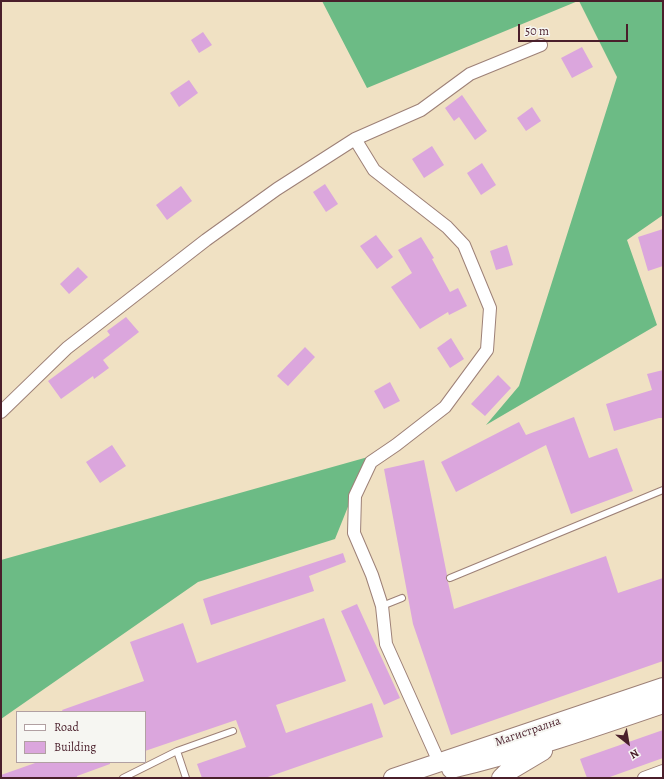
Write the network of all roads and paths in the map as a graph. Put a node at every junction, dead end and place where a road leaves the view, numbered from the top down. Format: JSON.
{"nodes":[{"id":1,"x":541,"y":45,"type":"dead end"},
{"id":2,"x":355,"y":139,"type":"junction"},
{"id":3,"x":1,"y":412,"type":"edge"},
{"id":4,"x":663,"y":490,"type":"edge"},
{"id":5,"x":450,"y":578,"type":"dead end"},
{"id":6,"x":402,"y":598,"type":"dead end"},
{"id":7,"x":382,"y":606,"type":"junction"},
{"id":8,"x":663,"y":687,"type":"edge"},
{"id":9,"x":663,"y":704,"type":"edge"},
{"id":10,"x":233,"y":731,"type":"dead end"},
{"id":11,"x":568,"y":736,"type":"junction"},
{"id":12,"x":177,"y":752,"type":"junction"},
{"id":13,"x":454,"y":766,"type":"edge"},
{"id":14,"x":663,"y":771,"type":"edge"},
{"id":15,"x":123,"y":778,"type":"edge"},
{"id":16,"x":186,"y":778,"type":"edge"},
{"id":17,"x":393,"y":778,"type":"edge"},
{"id":18,"x":411,"y":778,"type":"edge"},
{"id":19,"x":502,"y":778,"type":"edge"},
{"id":20,"x":644,"y":778,"type":"edge"}],
"edges":[{"from":1,"to":2,"type":"street"},
{"from":2,"to":3,"type":"street"},
{"from":2,"to":7,"type":"street"},
{"from":4,"to":5,"type":"lane"},
{"from":6,"to":7,"type":"lane"},
{"from":7,"to":13,"type":"street"},
{"from":8,"to":13,"type":"main road","name":"Магистрална"},
{"from":9,"to":11,"type":"main road","name":"Магистрална"},
{"from":10,"to":12,"type":"lane"},
{"from":11,"to":13,"type":"main road","name":"Магистрална"},
{"from":11,"to":19,"type":"main road"},
{"from":12,"to":15,"type":"lane"},
{"from":12,"to":16,"type":"lane"},
{"from":13,"to":17,"type":"main road","name":"Магистрална"},
{"from":13,"to":18,"type":"main road","name":"Магистрална"},
{"from":14,"to":20,"type":"street"}]}
